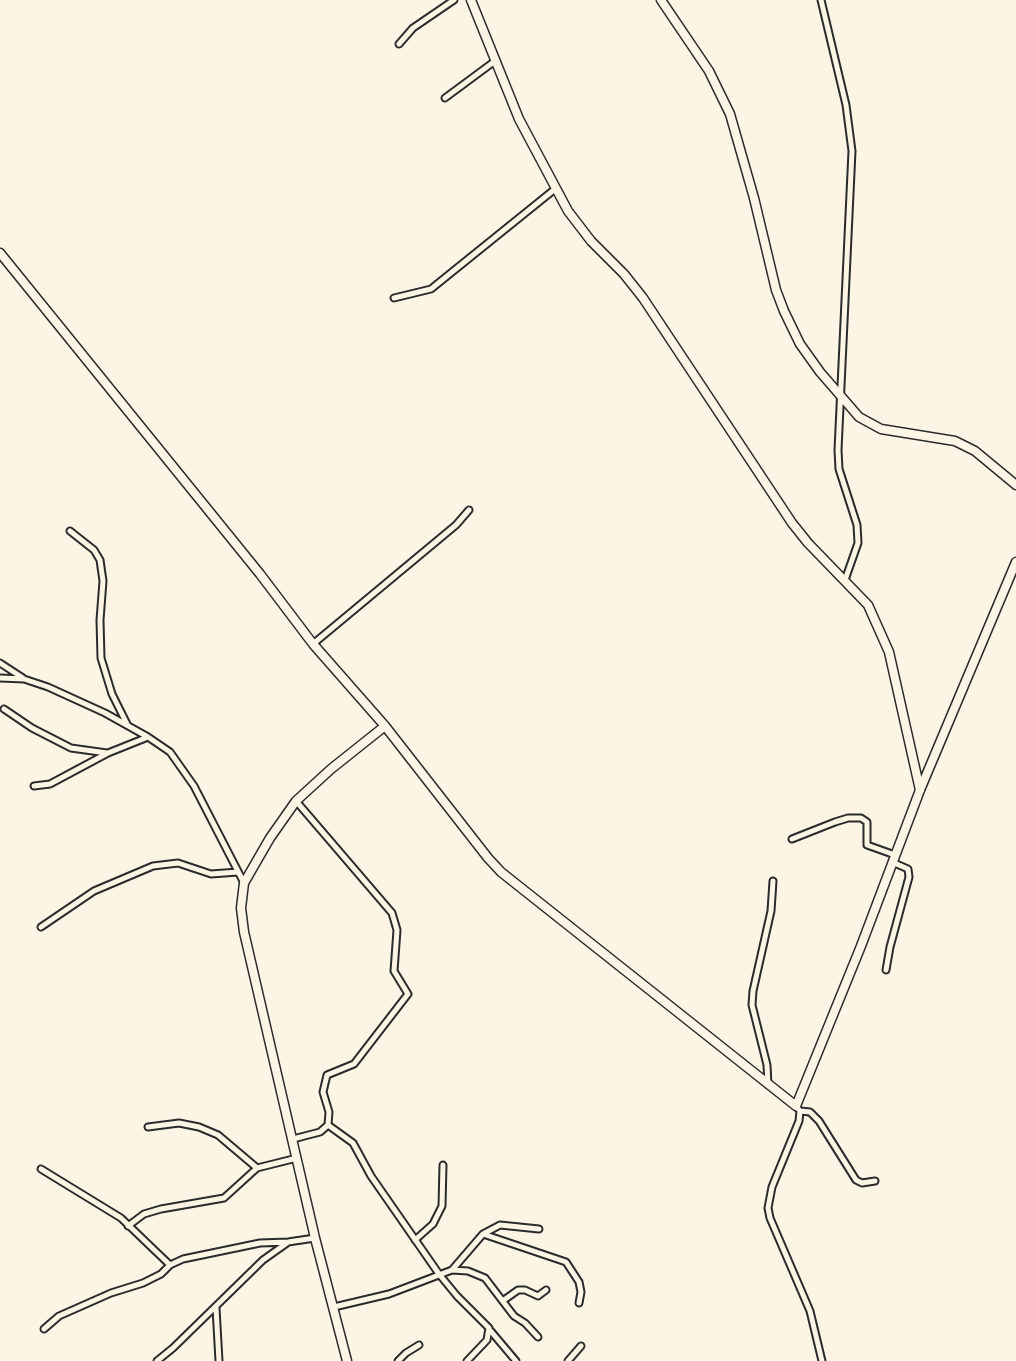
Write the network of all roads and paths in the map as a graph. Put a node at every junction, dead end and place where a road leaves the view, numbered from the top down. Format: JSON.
{"nodes":[{"id":1,"x":454,"y":0,"type":"edge"},
{"id":2,"x":471,"y":0,"type":"edge"},
{"id":3,"x":661,"y":0,"type":"edge"},
{"id":4,"x":822,"y":0,"type":"edge"},
{"id":5,"x":399,"y":44,"type":"dead end"},
{"id":6,"x":495,"y":61,"type":"junction"},
{"id":7,"x":445,"y":98,"type":"dead end"},
{"id":8,"x":554,"y":188,"type":"junction"},
{"id":9,"x":0,"y":253,"type":"edge"},
{"id":10,"x":394,"y":298,"type":"dead end"},
{"id":11,"x":839,"y":394,"type":"junction"},
{"id":12,"x":1016,"y":485,"type":"edge"},
{"id":13,"x":469,"y":510,"type":"dead end"},
{"id":14,"x":70,"y":531,"type":"dead end"},
{"id":15,"x":1016,"y":562,"type":"edge"},
{"id":16,"x":845,"y":580,"type":"junction"},
{"id":17,"x":314,"y":644,"type":"junction"},
{"id":18,"x":0,"y":662,"type":"edge"},
{"id":19,"x":0,"y":678,"type":"edge"},
{"id":20,"x":24,"y":679,"type":"junction"},
{"id":21,"x":4,"y":710,"type":"dead end"},
{"id":22,"x":386,"y":726,"type":"junction"},
{"id":23,"x":128,"y":727,"type":"junction"},
{"id":24,"x":148,"y":737,"type":"junction"},
{"id":25,"x":108,"y":753,"type":"junction"},
{"id":26,"x":34,"y":786,"type":"dead end"},
{"id":27,"x":920,"y":790,"type":"junction"},
{"id":28,"x":296,"y":801,"type":"junction"},
{"id":29,"x":792,"y":839,"type":"dead end"},
{"id":30,"x":894,"y":859,"type":"junction"},
{"id":31,"x":238,"y":872,"type":"junction"},
{"id":32,"x":773,"y":881,"type":"dead end"},
{"id":33,"x":244,"y":883,"type":"junction"},
{"id":34,"x":41,"y":927,"type":"dead end"},
{"id":35,"x":886,"y":970,"type":"dead end"},
{"id":36,"x":768,"y":1085,"type":"junction"},
{"id":37,"x":798,"y":1109,"type":"junction"},
{"id":38,"x":328,"y":1125,"type":"junction"},
{"id":39,"x":148,"y":1127,"type":"dead end"},
{"id":40,"x":293,"y":1139,"type":"junction"},
{"id":41,"x":297,"y":1158,"type":"junction"},
{"id":42,"x":443,"y":1165,"type":"dead end"},
{"id":43,"x":257,"y":1168,"type":"junction"},
{"id":44,"x":41,"y":1169,"type":"dead end"},
{"id":45,"x":875,"y":1181,"type":"dead end"},
{"id":46,"x":128,"y":1226,"type":"junction"},
{"id":47,"x":539,"y":1228,"type":"dead end"},
{"id":48,"x":483,"y":1234,"type":"junction"},
{"id":49,"x":315,"y":1238,"type":"junction"},
{"id":50,"x":415,"y":1240,"type":"junction"},
{"id":51,"x":288,"y":1242,"type":"junction"},
{"id":52,"x":170,"y":1265,"type":"junction"},
{"id":53,"x":452,"y":1270,"type":"junction"},
{"id":54,"x":439,"y":1274,"type":"junction"},
{"id":55,"x":546,"y":1290,"type":"dead end"},
{"id":56,"x":504,"y":1300,"type":"junction"},
{"id":57,"x":579,"y":1302,"type":"dead end"},
{"id":58,"x":334,"y":1307,"type":"junction"},
{"id":59,"x":216,"y":1308,"type":"junction"},
{"id":60,"x":489,"y":1328,"type":"junction"},
{"id":61,"x":44,"y":1329,"type":"dead end"},
{"id":62,"x":538,"y":1337,"type":"dead end"},
{"id":63,"x":420,"y":1345,"type":"dead end"},
{"id":64,"x":581,"y":1346,"type":"dead end"},
{"id":65,"x":157,"y":1361,"type":"edge"},
{"id":66,"x":219,"y":1361,"type":"edge"},
{"id":67,"x":347,"y":1361,"type":"edge"},
{"id":68,"x":398,"y":1361,"type":"edge"},
{"id":69,"x":467,"y":1361,"type":"edge"},
{"id":70,"x":516,"y":1361,"type":"edge"},
{"id":71,"x":568,"y":1361,"type":"edge"},
{"id":72,"x":822,"y":1361,"type":"edge"}],
"edges":[{"from":1,"to":5,"type":"street"},
{"from":2,"to":6,"type":"street"},
{"from":3,"to":11,"type":"street"},
{"from":4,"to":11,"type":"street"},
{"from":6,"to":7,"type":"street"},
{"from":6,"to":8,"type":"street"},
{"from":8,"to":10,"type":"street"},
{"from":8,"to":16,"type":"street"},
{"from":9,"to":17,"type":"street"},
{"from":11,"to":12,"type":"street"},
{"from":11,"to":16,"type":"street"},
{"from":13,"to":17,"type":"street"},
{"from":14,"to":23,"type":"street"},
{"from":15,"to":27,"type":"street"},
{"from":16,"to":27,"type":"street"},
{"from":17,"to":22,"type":"street"},
{"from":18,"to":20,"type":"street"},
{"from":19,"to":20,"type":"street"},
{"from":20,"to":23,"type":"street"},
{"from":21,"to":25,"type":"street"},
{"from":22,"to":28,"type":"street"},
{"from":22,"to":36,"type":"street"},
{"from":23,"to":24,"type":"street"},
{"from":24,"to":25,"type":"street"},
{"from":24,"to":31,"type":"street"},
{"from":25,"to":26,"type":"street"},
{"from":27,"to":30,"type":"street"},
{"from":28,"to":33,"type":"street"},
{"from":28,"to":38,"type":"street"},
{"from":29,"to":30,"type":"street"},
{"from":30,"to":35,"type":"street"},
{"from":30,"to":37,"type":"street"},
{"from":31,"to":33,"type":"street"},
{"from":31,"to":34,"type":"street"},
{"from":32,"to":36,"type":"street"},
{"from":33,"to":40,"type":"street"},
{"from":36,"to":37,"type":"street"},
{"from":37,"to":45,"type":"street"},
{"from":37,"to":72,"type":"street"},
{"from":38,"to":40,"type":"street"},
{"from":38,"to":50,"type":"street"},
{"from":39,"to":43,"type":"street"},
{"from":40,"to":41,"type":"street"},
{"from":41,"to":43,"type":"street"},
{"from":41,"to":49,"type":"street"},
{"from":42,"to":50,"type":"street"},
{"from":43,"to":46,"type":"street"},
{"from":44,"to":46,"type":"street"},
{"from":46,"to":52,"type":"street"},
{"from":47,"to":48,"type":"street"},
{"from":48,"to":53,"type":"street"},
{"from":48,"to":57,"type":"street"},
{"from":49,"to":51,"type":"street"},
{"from":49,"to":58,"type":"street"},
{"from":50,"to":54,"type":"street"},
{"from":51,"to":52,"type":"street"},
{"from":51,"to":59,"type":"street"},
{"from":52,"to":61,"type":"street"},
{"from":53,"to":54,"type":"street"},
{"from":53,"to":56,"type":"street"},
{"from":54,"to":58,"type":"street"},
{"from":54,"to":60,"type":"street"},
{"from":55,"to":56,"type":"street"},
{"from":56,"to":62,"type":"street"},
{"from":58,"to":67,"type":"street"},
{"from":59,"to":65,"type":"street"},
{"from":59,"to":66,"type":"street"},
{"from":60,"to":69,"type":"street"},
{"from":60,"to":70,"type":"street"},
{"from":63,"to":68,"type":"street"},
{"from":64,"to":71,"type":"street"}]}
